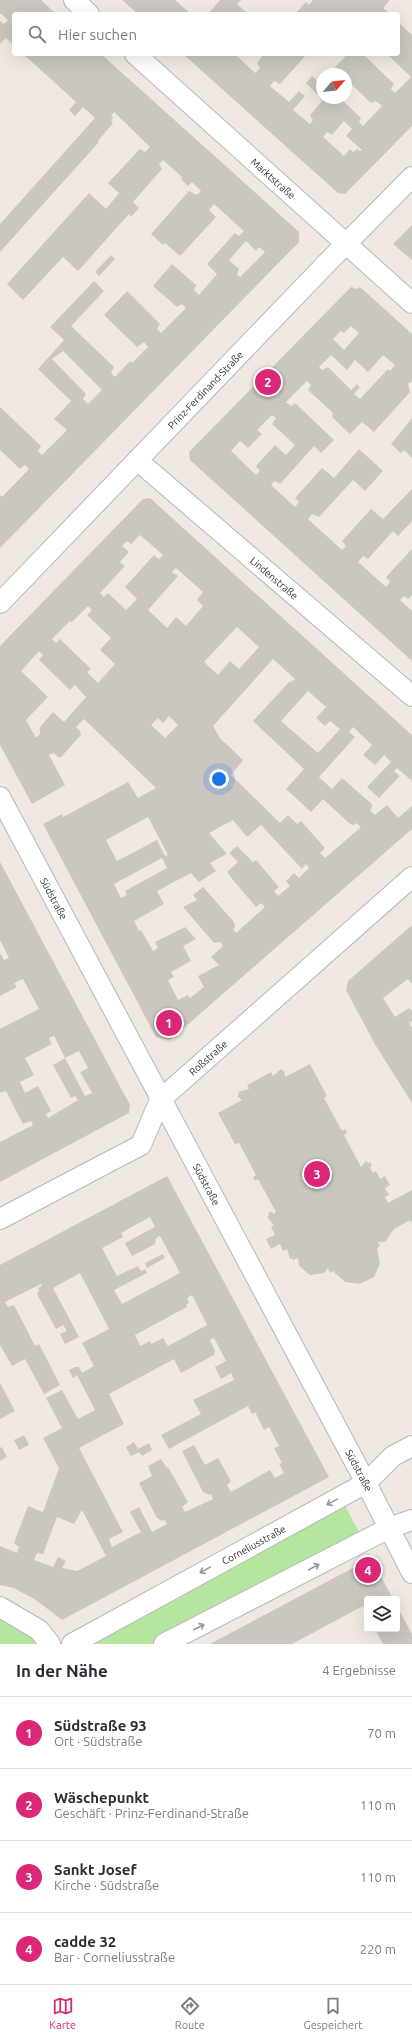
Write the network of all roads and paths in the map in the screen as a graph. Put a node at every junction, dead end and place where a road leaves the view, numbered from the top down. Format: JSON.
{"nodes":[{"id":1,"x":74,"y":0,"type":"edge"},
{"id":2,"x":88,"y":12,"type":"edge"},
{"id":3,"x":137,"y":56,"type":"edge"},
{"id":4,"x":412,"y":177,"type":"edge"},
{"id":5,"x":346,"y":243,"type":"junction"},
{"id":6,"x":412,"y":303,"type":"edge"},
{"id":7,"x":137,"y":460,"type":"junction"},
{"id":8,"x":0,"y":603,"type":"edge"},
{"id":9,"x":412,"y":696,"type":"edge"},
{"id":10,"x":0,"y":797,"type":"edge"},
{"id":11,"x":412,"y":877,"type":"edge"},
{"id":12,"x":160,"y":1100,"type":"junction"},
{"id":13,"x":0,"y":1219,"type":"edge"},
{"id":14,"x":412,"y":1446,"type":"edge"},
{"id":15,"x":366,"y":1483,"type":"junction"},
{"id":16,"x":412,"y":1520,"type":"edge"},
{"id":17,"x":389,"y":1528,"type":"junction"},
{"id":18,"x":412,"y":1573,"type":"edge"},
{"id":19,"x":0,"y":1607,"type":"edge"},
{"id":20,"x":88,"y":1639,"type":"edge"},
{"id":21,"x":50,"y":1644,"type":"edge"},
{"id":22,"x":72,"y":1644,"type":"edge"},
{"id":23,"x":164,"y":1644,"type":"edge"}],
"edges":[{"from":1,"to":2,"type":"street"},
{"from":3,"to":5,"type":"street","name":"Marktstraße"},
{"from":4,"to":5,"type":"street","name":"Prinz-Ferdinand-Straße"},
{"from":5,"to":6,"type":"street","name":"Marktstraße"},
{"from":5,"to":7,"type":"street","name":"Prinz-Ferdinand-Straße"},
{"from":7,"to":8,"type":"street","name":"Prinz-Ferdinand-Straße"},
{"from":7,"to":9,"type":"street","name":"Lindenstraße"},
{"from":10,"to":12,"type":"street","name":"Südstraße"},
{"from":11,"to":12,"type":"street","name":"Roßstraße"},
{"from":12,"to":13,"type":"street","name":"Roßstraße"},
{"from":12,"to":15,"type":"street","name":"Südstraße"},
{"from":14,"to":15,"type":"street","name":"Corneliusstraße"},
{"from":15,"to":17,"type":"street","name":"Südstraße"},
{"from":15,"to":20,"type":"street","name":"Corneliusstraße","one_way":true},
{"from":16,"to":17,"type":"street"},
{"from":17,"to":18,"type":"street","name":"Südstraße"},
{"from":23,"to":17,"type":"street","one_way":true},
{"from":19,"to":21,"type":"street"},
{"from":20,"to":22,"type":"street","name":"Corneliusstraße"}]}
